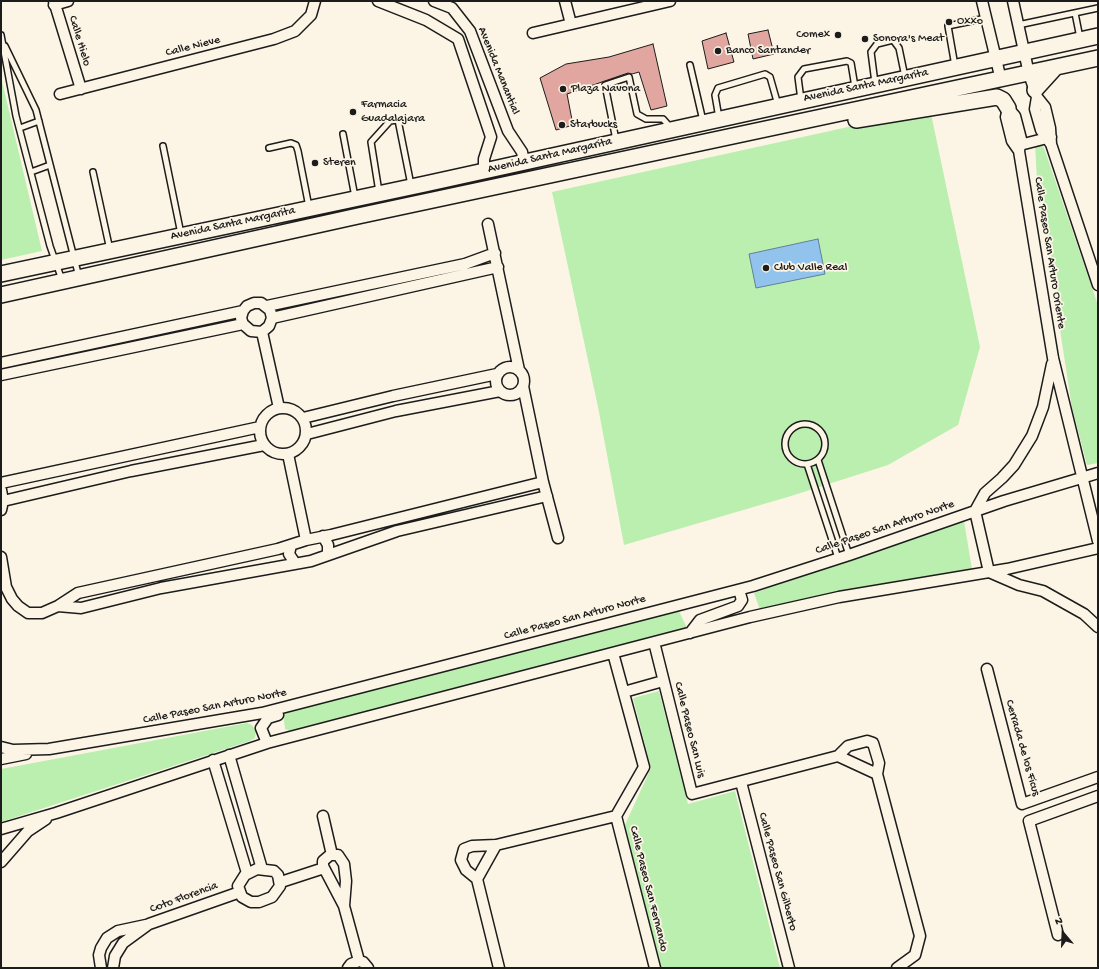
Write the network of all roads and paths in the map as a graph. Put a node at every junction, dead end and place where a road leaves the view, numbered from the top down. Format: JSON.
{"nodes":[{"id":1,"x":68,"y":1,"type":"edge"},
{"id":2,"x":315,"y":1,"type":"edge"},
{"id":3,"x":378,"y":1,"type":"edge"},
{"id":4,"x":434,"y":1,"type":"edge"},
{"id":5,"x":565,"y":1,"type":"edge"},
{"id":6,"x":670,"y":1,"type":"edge"},
{"id":7,"x":982,"y":1,"type":"edge"},
{"id":8,"x":1013,"y":1,"type":"edge"},
{"id":9,"x":54,"y":3,"type":"edge"},
{"id":10,"x":1098,"y":8,"type":"edge"},
{"id":11,"x":1074,"y":13,"type":"junction"},
{"id":12,"x":986,"y":18,"type":"junction"},
{"id":13,"x":571,"y":24,"type":"junction"},
{"id":14,"x":1018,"y":25,"type":"junction"},
{"id":15,"x":533,"y":33,"type":"dead end"},
{"id":16,"x":1098,"y":36,"type":"edge"},
{"id":17,"x":2,"y":37,"type":"edge"},
{"id":18,"x":1080,"y":40,"type":"junction"},
{"id":19,"x":1025,"y":52,"type":"junction"},
{"id":20,"x":479,"y":53,"type":"junction"},
{"id":21,"x":996,"y":58,"type":"junction"},
{"id":22,"x":1098,"y":58,"type":"edge"},
{"id":23,"x":466,"y":59,"type":"junction"},
{"id":24,"x":690,"y":65,"type":"dead end"},
{"id":25,"x":956,"y":67,"type":"junction"},
{"id":26,"x":1055,"y":68,"type":"junction"},
{"id":27,"x":1029,"y":74,"type":"junction"},
{"id":28,"x":905,"y":78,"type":"junction"},
{"id":29,"x":1001,"y":80,"type":"junction"},
{"id":30,"x":876,"y":84,"type":"junction"},
{"id":31,"x":81,"y":89,"type":"junction"},
{"id":32,"x":855,"y":89,"type":"junction"},
{"id":33,"x":60,"y":94,"type":"dead end"},
{"id":34,"x":1036,"y":94,"type":"junction"},
{"id":35,"x":801,"y":101,"type":"junction"},
{"id":36,"x":778,"y":106,"type":"junction"},
{"id":37,"x":1008,"y":108,"type":"joint"},
{"id":38,"x":827,"y":116,"type":"junction"},
{"id":39,"x":719,"y":119,"type":"junction"},
{"id":40,"x":809,"y":120,"type":"junction"},
{"id":41,"x":38,"y":121,"type":"junction"},
{"id":42,"x":703,"y":122,"type":"junction"},
{"id":43,"x":20,"y":128,"type":"junction"},
{"id":44,"x":672,"y":129,"type":"junction"},
{"id":45,"x":343,"y":134,"type":"dead end"},
{"id":46,"x":1049,"y":140,"type":"junction"},
{"id":47,"x":617,"y":142,"type":"junction"},
{"id":48,"x":163,"y":146,"type":"dead end"},
{"id":49,"x":270,"y":148,"type":"dead end"},
{"id":50,"x":1018,"y":148,"type":"junction"},
{"id":51,"x":524,"y":162,"type":"junction"},
{"id":52,"x":50,"y":165,"type":"junction"},
{"id":53,"x":484,"y":171,"type":"junction"},
{"id":54,"x":31,"y":172,"type":"junction"},
{"id":55,"x":93,"y":172,"type":"dead end"},
{"id":56,"x":418,"y":186,"type":"junction"},
{"id":57,"x":380,"y":194,"type":"junction"},
{"id":58,"x":459,"y":195,"type":"junction"},
{"id":59,"x":355,"y":198,"type":"junction"},
{"id":60,"x":309,"y":208,"type":"junction"},
{"id":61,"x":358,"y":216,"type":"junction"},
{"id":62,"x":488,"y":224,"type":"dead end"},
{"id":63,"x":181,"y":235,"type":"junction"},
{"id":64,"x":110,"y":250,"type":"junction"},
{"id":65,"x":495,"y":253,"type":"junction"},
{"id":66,"x":75,"y":258,"type":"junction"},
{"id":67,"x":56,"y":262,"type":"junction"},
{"id":68,"x":498,"y":267,"type":"junction"},
{"id":69,"x":1095,"y":269,"type":"edge"},
{"id":70,"x":1,"y":274,"type":"edge"},
{"id":71,"x":79,"y":279,"type":"junction"},
{"id":72,"x":63,"y":282,"type":"junction"},
{"id":73,"x":369,"y":284,"type":"junction"},
{"id":74,"x":1098,"y":285,"type":"edge"},
{"id":75,"x":1,"y":294,"type":"edge"},
{"id":76,"x":372,"y":296,"type":"junction"},
{"id":77,"x":267,"y":306,"type":"junction"},
{"id":78,"x":243,"y":311,"type":"junction"},
{"id":79,"x":272,"y":318,"type":"junction"},
{"id":80,"x":243,"y":324,"type":"junction"},
{"id":81,"x":262,"y":332,"type":"junction"},
{"id":82,"x":112,"y":346,"type":"junction"},
{"id":83,"x":1053,"y":358,"type":"junction"},
{"id":84,"x":1,"y":363,"type":"edge"},
{"id":85,"x":520,"y":370,"type":"junction"},
{"id":86,"x":497,"y":374,"type":"junction"},
{"id":87,"x":1,"y":375,"type":"edge"},
{"id":88,"x":523,"y":386,"type":"junction"},
{"id":89,"x":500,"y":391,"type":"junction"},
{"id":90,"x":393,"y":396,"type":"junction"},
{"id":91,"x":279,"y":408,"type":"junction"},
{"id":92,"x":396,"y":411,"type":"junction"},
{"id":93,"x":303,"y":418,"type":"junction"},
{"id":94,"x":260,"y":427,"type":"junction"},
{"id":95,"x":307,"y":434,"type":"junction"},
{"id":96,"x":264,"y":445,"type":"junction"},
{"id":97,"x":288,"y":454,"type":"junction"},
{"id":98,"x":127,"y":456,"type":"junction"},
{"id":99,"x":818,"y":460,"type":"junction"},
{"id":100,"x":807,"y":464,"type":"junction"},
{"id":101,"x":131,"y":471,"type":"junction"},
{"id":102,"x":1098,"y":473,"type":"edge"},
{"id":103,"x":1082,"y":477,"type":"junction"},
{"id":104,"x":543,"y":482,"type":"junction"},
{"id":105,"x":1,"y":483,"type":"edge"},
{"id":106,"x":1,"y":490,"type":"edge"},
{"id":107,"x":546,"y":496,"type":"junction"},
{"id":108,"x":2,"y":506,"type":"edge"},
{"id":109,"x":975,"y":510,"type":"junction"},
{"id":110,"x":415,"y":514,"type":"junction"},
{"id":111,"x":417,"y":526,"type":"junction"},
{"id":112,"x":323,"y":536,"type":"junction"},
{"id":113,"x":558,"y":538,"type":"dead end"},
{"id":114,"x":306,"y":540,"type":"junction"},
{"id":115,"x":1098,"y":541,"type":"edge"},
{"id":116,"x":291,"y":545,"type":"junction"},
{"id":117,"x":1098,"y":548,"type":"edge"},
{"id":118,"x":328,"y":555,"type":"junction"},
{"id":119,"x":849,"y":555,"type":"junction"},
{"id":120,"x":1,"y":557,"type":"edge"},
{"id":121,"x":838,"y":558,"type":"junction"},
{"id":122,"x":295,"y":563,"type":"junction"},
{"id":123,"x":990,"y":572,"type":"junction"},
{"id":124,"x":158,"y":576,"type":"junction"},
{"id":125,"x":161,"y":588,"type":"junction"},
{"id":126,"x":739,"y":590,"type":"junction"},
{"id":127,"x":58,"y":606,"type":"junction"},
{"id":128,"x":1098,"y":627,"type":"edge"},
{"id":129,"x":690,"y":633,"type":"junction"},
{"id":130,"x":654,"y":642,"type":"junction"},
{"id":131,"x":613,"y":653,"type":"junction"},
{"id":132,"x":987,"y":669,"type":"dead end"},
{"id":133,"x":663,"y":681,"type":"junction"},
{"id":134,"x":624,"y":692,"type":"junction"},
{"id":135,"x":313,"y":700,"type":"junction"},
{"id":136,"x":267,"y":743,"type":"junction"},
{"id":137,"x":1,"y":747,"type":"edge"},
{"id":138,"x":49,"y":749,"type":"junction"},
{"id":139,"x":228,"y":755,"type":"junction"},
{"id":140,"x":838,"y":756,"type":"junction"},
{"id":141,"x":1,"y":759,"type":"edge"},
{"id":142,"x":213,"y":760,"type":"junction"},
{"id":143,"x":877,"y":774,"type":"junction"},
{"id":144,"x":1098,"y":777,"type":"edge"},
{"id":145,"x":741,"y":782,"type":"junction"},
{"id":146,"x":1098,"y":796,"type":"edge"},
{"id":147,"x":56,"y":813,"type":"junction"},
{"id":148,"x":323,"y":816,"type":"dead end"},
{"id":149,"x":616,"y":816,"type":"junction"},
{"id":150,"x":1,"y":829,"type":"edge"},
{"id":151,"x":496,"y":845,"type":"junction"},
{"id":152,"x":332,"y":855,"type":"junction"},
{"id":153,"x":1,"y":862,"type":"edge"},
{"id":154,"x":324,"y":868,"type":"junction"},
{"id":155,"x":262,"y":869,"type":"junction"},
{"id":156,"x":247,"y":873,"type":"junction"},
{"id":157,"x":477,"y":879,"type":"junction"},
{"id":158,"x":281,"y":882,"type":"junction"},
{"id":159,"x":240,"y":892,"type":"junction"},
{"id":160,"x":344,"y":906,"type":"junction"},
{"id":161,"x":150,"y":924,"type":"junction"},
{"id":162,"x":1058,"y":935,"type":"dead end"},
{"id":163,"x":359,"y":961,"type":"junction"},
{"id":164,"x":101,"y":968,"type":"edge"},
{"id":165,"x":113,"y":968,"type":"edge"},
{"id":166,"x":348,"y":968,"type":"edge"},
{"id":167,"x":368,"y":968,"type":"edge"},
{"id":168,"x":499,"y":968,"type":"edge"},
{"id":169,"x":655,"y":968,"type":"edge"},
{"id":170,"x":789,"y":968,"type":"edge"},
{"id":171,"x":897,"y":968,"type":"edge"}],
"edges":[{"from":1,"to":9,"type":"street"},
{"from":2,"to":31,"type":"street","name":"Calle Nieve"},
{"from":3,"to":23,"type":"street","name":"Avenida Manantial"},
{"from":4,"to":20,"type":"street","name":"Avenida Manantial"},
{"from":5,"to":13,"type":"street"},
{"from":6,"to":13,"type":"street"},
{"from":7,"to":12,"type":"street"},
{"from":8,"to":14,"type":"street","name":"Calle Paseo San Arturo Oriente"},
{"from":9,"to":31,"type":"street","name":"Calle Hielo"},
{"from":10,"to":11,"type":"lane"},
{"from":11,"to":14,"type":"lane"},
{"from":11,"to":18,"type":"lane"},
{"from":12,"to":21,"type":"street"},
{"from":12,"to":25,"type":"lane"},
{"from":13,"to":15,"type":"street"},
{"from":14,"to":19,"type":"street","name":"Calle Paseo San Arturo Oriente"},
{"from":16,"to":18,"type":"main road","name":"Avenida Santa Margarita"},
{"from":17,"to":41,"type":"lane"},
{"from":17,"to":43,"type":"lane"},
{"from":18,"to":19,"type":"main road","name":"Avenida Santa Margarita"},
{"from":19,"to":21,"type":"main road","name":"Avenida Santa Margarita"},
{"from":19,"to":27,"type":"street","name":"Calle Paseo San Arturo Oriente"},
{"from":20,"to":23,"type":"street"},
{"from":20,"to":51,"type":"street","name":"Avenida Manantial"},
{"from":21,"to":25,"type":"main road","name":"Avenida Santa Margarita"},
{"from":21,"to":29,"type":"street"},
{"from":22,"to":26,"type":"main road","name":"Avenida Santa Margarita"},
{"from":23,"to":53,"type":"street","name":"Avenida Manantial"},
{"from":24,"to":42,"type":"lane"},
{"from":25,"to":28,"type":"main road","name":"Avenida Santa Margarita"},
{"from":26,"to":27,"type":"main road","name":"Avenida Santa Margarita"},
{"from":26,"to":34,"type":"main road"},
{"from":27,"to":29,"type":"main road","name":"Avenida Santa Margarita"},
{"from":27,"to":34,"type":"street","name":"Calle Paseo San Arturo Oriente"},
{"from":28,"to":30,"type":"main road","name":"Avenida Santa Margarita"},
{"from":28,"to":30,"type":"lane"},
{"from":29,"to":38,"type":"main road","name":"Avenida Santa Margarita"},
{"from":30,"to":32,"type":"main road","name":"Avenida Santa Margarita"},
{"from":31,"to":33,"type":"street","name":"Calle Nieve"},
{"from":32,"to":35,"type":"main road","name":"Avenida Santa Margarita"},
{"from":32,"to":35,"type":"lane"},
{"from":32,"to":40,"type":"main road"},
{"from":34,"to":46,"type":"street","name":"Calle Paseo San Arturo Oriente"},
{"from":35,"to":36,"type":"main road","name":"Avenida Santa Margarita"},
{"from":36,"to":39,"type":"main road","name":"Avenida Santa Margarita"},
{"from":36,"to":39,"type":"lane"},
{"from":37,"to":38,"type":"main road"},
{"from":37,"to":50,"type":"street","name":"Calle Paseo San Arturo Oriente"},
{"from":38,"to":40,"type":"main road","name":"Avenida Santa Margarita"},
{"from":39,"to":42,"type":"main road","name":"Avenida Santa Margarita"},
{"from":40,"to":58,"type":"main road","name":"Avenida Santa Margarita"},
{"from":41,"to":43,"type":"lane"},
{"from":41,"to":52,"type":"lane"},
{"from":42,"to":44,"type":"main road","name":"Avenida Santa Margarita"},
{"from":43,"to":54,"type":"lane"},
{"from":44,"to":47,"type":"main road","name":"Avenida Santa Margarita"},
{"from":44,"to":47,"type":"lane"},
{"from":45,"to":59,"type":"lane"},
{"from":46,"to":50,"type":"street"},
{"from":46,"to":69,"type":"street","name":"Calle Paseo San Arturo Oriente"},
{"from":47,"to":51,"type":"main road","name":"Avenida Santa Margarita"},
{"from":48,"to":63,"type":"lane"},
{"from":49,"to":60,"type":"lane"},
{"from":50,"to":83,"type":"street","name":"Calle Paseo San Arturo Oriente"},
{"from":51,"to":53,"type":"main road","name":"Avenida Santa Margarita"},
{"from":51,"to":58,"type":"main road"},
{"from":52,"to":54,"type":"lane"},
{"from":52,"to":66,"type":"lane"},
{"from":53,"to":56,"type":"main road","name":"Avenida Santa Margarita"},
{"from":54,"to":67,"type":"lane"},
{"from":55,"to":64,"type":"lane"},
{"from":56,"to":57,"type":"main road","name":"Avenida Santa Margarita"},
{"from":56,"to":57,"type":"lane"},
{"from":56,"to":61,"type":"main road"},
{"from":57,"to":59,"type":"main road","name":"Avenida Santa Margarita"},
{"from":58,"to":61,"type":"main road","name":"Avenida Santa Margarita"},
{"from":59,"to":60,"type":"main road","name":"Avenida Santa Margarita"},
{"from":60,"to":63,"type":"main road","name":"Avenida Santa Margarita"},
{"from":61,"to":71,"type":"main road","name":"Avenida Santa Margarita"},
{"from":62,"to":65,"type":"street"},
{"from":63,"to":64,"type":"main road","name":"Avenida Santa Margarita"},
{"from":64,"to":66,"type":"main road","name":"Avenida Santa Margarita"},
{"from":65,"to":68,"type":"street"},
{"from":65,"to":73,"type":"street"},
{"from":66,"to":67,"type":"main road","name":"Avenida Santa Margarita"},
{"from":66,"to":71,"type":"lane"},
{"from":67,"to":70,"type":"main road","name":"Avenida Santa Margarita"},
{"from":67,"to":72,"type":"lane"},
{"from":68,"to":76,"type":"street"},
{"from":68,"to":85,"type":"street"},
{"from":69,"to":74,"type":"street","name":"Calle Paseo San Arturo Oriente"},
{"from":71,"to":72,"type":"main road","name":"Avenida Santa Margarita"},
{"from":72,"to":75,"type":"main road","name":"Avenida Santa Margarita"},
{"from":73,"to":76,"type":"street"},
{"from":73,"to":77,"type":"street"},
{"from":76,"to":79,"type":"street"},
{"from":77,"to":78,"type":"street"},
{"from":77,"to":79,"type":"street"},
{"from":78,"to":80,"type":"street"},
{"from":78,"to":82,"type":"street"},
{"from":79,"to":81,"type":"street"},
{"from":80,"to":81,"type":"street"},
{"from":80,"to":82,"type":"street"},
{"from":81,"to":91,"type":"street"},
{"from":82,"to":84,"type":"street"},
{"from":82,"to":87,"type":"street"},
{"from":83,"to":103,"type":"street","name":"Calle Paseo San Arturo Oriente"},
{"from":83,"to":109,"type":"street","name":"Calle Paseo San Arturo Oriente"},
{"from":85,"to":86,"type":"street"},
{"from":85,"to":88,"type":"street"},
{"from":86,"to":89,"type":"street"},
{"from":86,"to":90,"type":"street"},
{"from":88,"to":89,"type":"street"},
{"from":88,"to":104,"type":"street"},
{"from":89,"to":92,"type":"street"},
{"from":90,"to":92,"type":"street"},
{"from":90,"to":93,"type":"street"},
{"from":91,"to":93,"type":"street"},
{"from":91,"to":94,"type":"street"},
{"from":92,"to":95,"type":"street"},
{"from":93,"to":95,"type":"street"},
{"from":94,"to":96,"type":"street"},
{"from":94,"to":98,"type":"street"},
{"from":95,"to":97,"type":"street"},
{"from":96,"to":97,"type":"street"},
{"from":96,"to":101,"type":"street"},
{"from":97,"to":114,"type":"street"},
{"from":98,"to":101,"type":"street"},
{"from":98,"to":105,"type":"street"},
{"from":99,"to":100,"type":"lane"},
{"from":99,"to":100,"type":"lane"},
{"from":99,"to":119,"type":"lane"},
{"from":100,"to":121,"type":"lane"},
{"from":101,"to":108,"type":"street"},
{"from":102,"to":103,"type":"street","name":"Calle Paseo San Arturo Norte"},
{"from":103,"to":109,"type":"street","name":"Calle Paseo San Arturo Norte"},
{"from":103,"to":115,"type":"street","name":"Calle Paseo San Arturo Oriente"},
{"from":104,"to":107,"type":"street"},
{"from":104,"to":110,"type":"street"},
{"from":106,"to":108,"type":"street"},
{"from":107,"to":111,"type":"street"},
{"from":107,"to":113,"type":"street"},
{"from":109,"to":119,"type":"street","name":"Calle Paseo San Arturo Norte"},
{"from":109,"to":123,"type":"street"},
{"from":110,"to":111,"type":"street"},
{"from":110,"to":112,"type":"street"},
{"from":111,"to":118,"type":"street"},
{"from":112,"to":114,"type":"street"},
{"from":112,"to":118,"type":"street"},
{"from":114,"to":116,"type":"street"},
{"from":116,"to":122,"type":"street"},
{"from":116,"to":124,"type":"street"},
{"from":117,"to":123,"type":"street"},
{"from":118,"to":122,"type":"street"},
{"from":119,"to":121,"type":"street","name":"Calle Paseo San Arturo Norte"},
{"from":120,"to":127,"type":"street"},
{"from":121,"to":126,"type":"street","name":"Calle Paseo San Arturo Norte"},
{"from":122,"to":125,"type":"street"},
{"from":123,"to":128,"type":"street"},
{"from":123,"to":129,"type":"street"},
{"from":124,"to":125,"type":"street"},
{"from":124,"to":127,"type":"street"},
{"from":125,"to":127,"type":"street"},
{"from":126,"to":129,"type":"street"},
{"from":126,"to":135,"type":"street","name":"Calle Paseo San Arturo Norte"},
{"from":129,"to":130,"type":"street"},
{"from":130,"to":131,"type":"street"},
{"from":130,"to":133,"type":"street","name":"Calle Paseo San Luis"},
{"from":131,"to":134,"type":"street"},
{"from":131,"to":136,"type":"street"},
{"from":132,"to":144,"type":"street","name":"Cerrada de los Ficus"},
{"from":133,"to":134,"type":"street"},
{"from":133,"to":145,"type":"street","name":"Calle Paseo San Luis"},
{"from":134,"to":149,"type":"street"},
{"from":135,"to":136,"type":"street"},
{"from":135,"to":138,"type":"street","name":"Calle Paseo San Arturo Norte"},
{"from":136,"to":139,"type":"street"},
{"from":137,"to":138,"type":"street","name":"Calle Paseo San Arturo Norte"},
{"from":138,"to":141,"type":"street","name":"Calle Paseo San Arturo Norte"},
{"from":139,"to":142,"type":"street"},
{"from":139,"to":155,"type":"street"},
{"from":140,"to":143,"type":"street"},
{"from":140,"to":143,"type":"street","name":"Calle Paseo San Luis"},
{"from":140,"to":145,"type":"street","name":"Calle Paseo San Luis"},
{"from":142,"to":147,"type":"street"},
{"from":142,"to":156,"type":"street"},
{"from":143,"to":171,"type":"street","name":"Calle Paseo San Luis"},
{"from":145,"to":170,"type":"street","name":"Calle Paseo San Gilberto"},
{"from":146,"to":162,"type":"street"},
{"from":147,"to":150,"type":"street"},
{"from":147,"to":153,"type":"street"},
{"from":148,"to":152,"type":"street"},
{"from":149,"to":151,"type":"street"},
{"from":149,"to":169,"type":"street","name":"Calle Paseo San Fernando"},
{"from":151,"to":157,"type":"street"},
{"from":151,"to":157,"type":"street"},
{"from":152,"to":154,"type":"street"},
{"from":152,"to":160,"type":"street"},
{"from":154,"to":158,"type":"street"},
{"from":154,"to":160,"type":"street"},
{"from":155,"to":156,"type":"street"},
{"from":155,"to":158,"type":"street"},
{"from":156,"to":159,"type":"street"},
{"from":157,"to":168,"type":"street"},
{"from":158,"to":159,"type":"street"},
{"from":159,"to":161,"type":"street","name":"Coto Florencia"},
{"from":160,"to":163,"type":"street"},
{"from":161,"to":164,"type":"street"},
{"from":161,"to":165,"type":"street","name":"Coto Florencia"},
{"from":163,"to":166,"type":"street"},
{"from":163,"to":167,"type":"street"}]}
